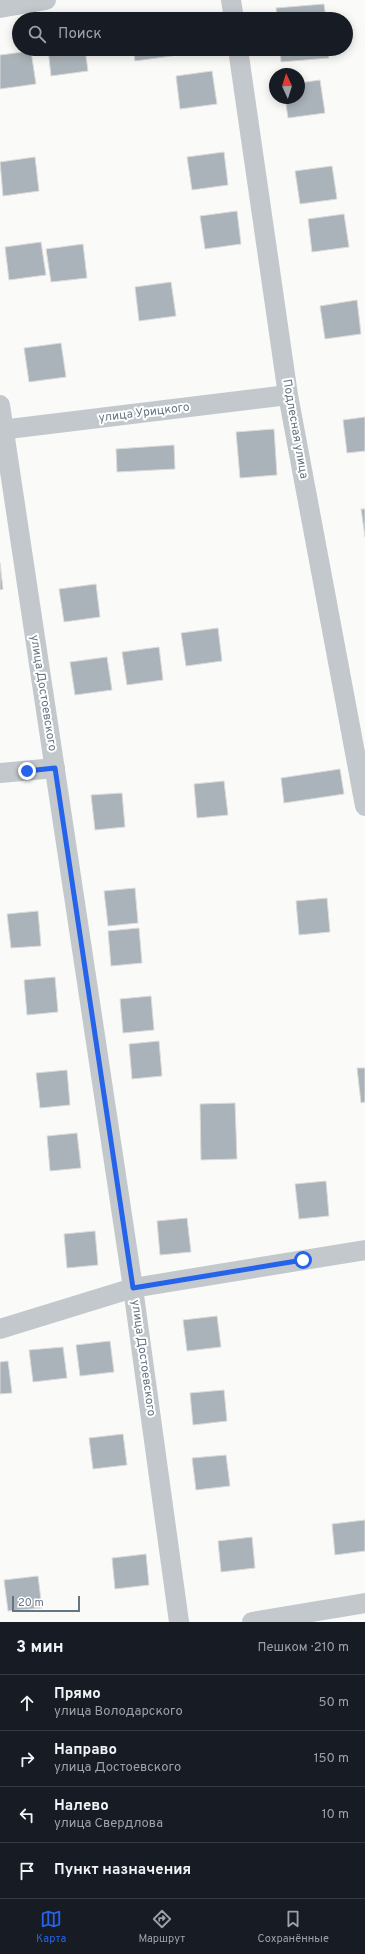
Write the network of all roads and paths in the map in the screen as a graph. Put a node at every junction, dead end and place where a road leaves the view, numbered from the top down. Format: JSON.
{"nodes":[{"id":1,"x":46,"y":0,"type":"edge"},
{"id":2,"x":231,"y":0,"type":"edge"},
{"id":3,"x":0,"y":8,"type":"edge"},
{"id":4,"x":233,"y":12,"type":"edge"},
{"id":5,"x":239,"y":56,"type":"edge"},
{"id":6,"x":288,"y":395,"type":"junction"},
{"id":7,"x":0,"y":405,"type":"edge"},
{"id":8,"x":2,"y":430,"type":"edge"},
{"id":9,"x":55,"y":768,"type":"junction"},
{"id":10,"x":0,"y":773,"type":"edge"},
{"id":11,"x":365,"y":806,"type":"edge"},
{"id":12,"x":365,"y":1250,"type":"edge"},
{"id":13,"x":133,"y":1288,"type":"junction"},
{"id":14,"x":0,"y":1329,"type":"edge"},
{"id":15,"x":365,"y":1603,"type":"edge"},
{"id":16,"x":179,"y":1622,"type":"edge"},
{"id":17,"x":252,"y":1622,"type":"edge"}],
"edges":[{"from":1,"to":3,"type":"street"},
{"from":2,"to":4,"type":"street"},
{"from":5,"to":6,"type":"street","name":"Подлесная улица"},
{"from":6,"to":8,"type":"street","name":"улица Урицкого"},
{"from":6,"to":11,"type":"street","name":"Подлесная улица"},
{"from":7,"to":8,"type":"street","name":"улица Достоевского"},
{"from":8,"to":9,"type":"street","name":"улица Достоевского"},
{"from":9,"to":10,"type":"street"},
{"from":9,"to":13,"type":"street","name":"улица Достоевского"},
{"from":12,"to":13,"type":"street"},
{"from":13,"to":14,"type":"street"},
{"from":13,"to":16,"type":"street","name":"улица Достоевского"},
{"from":15,"to":17,"type":"street"}]}
